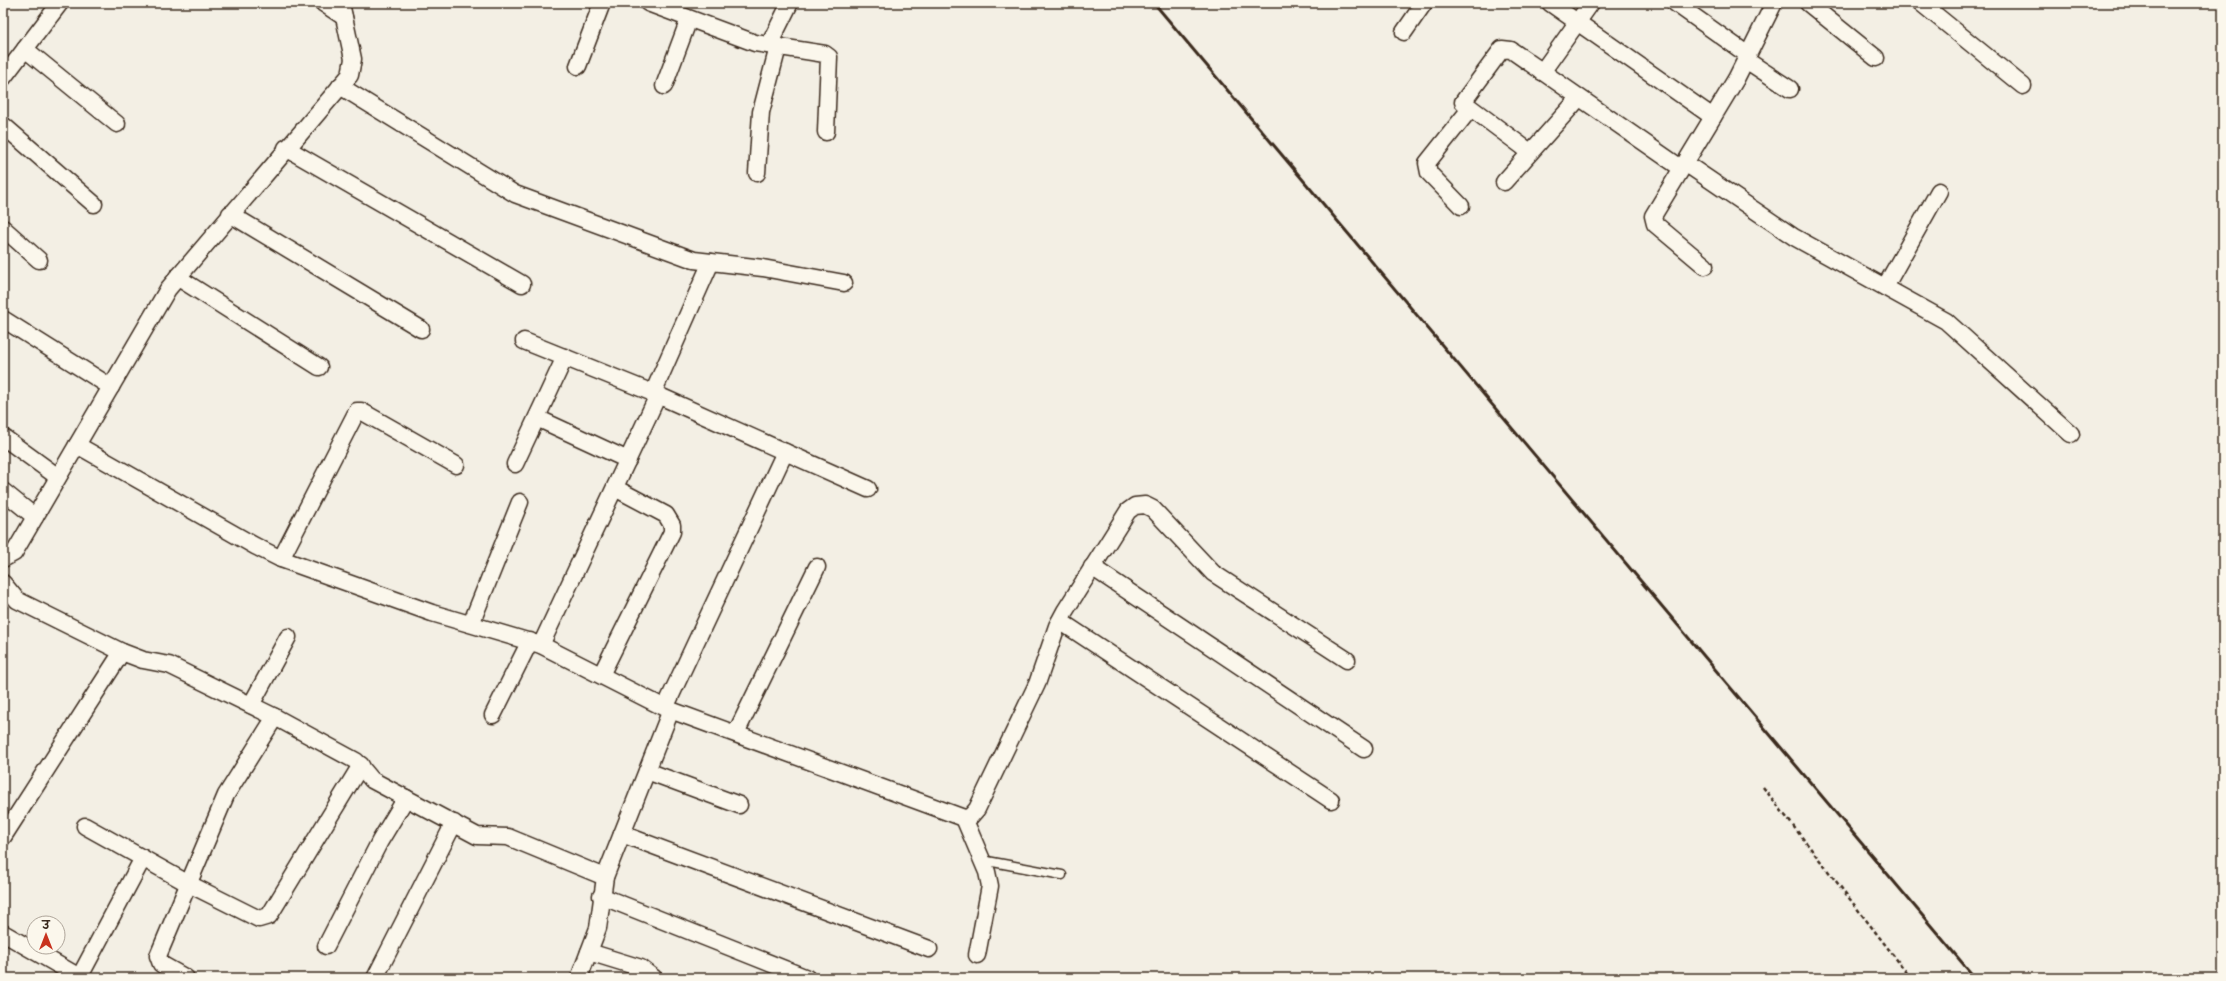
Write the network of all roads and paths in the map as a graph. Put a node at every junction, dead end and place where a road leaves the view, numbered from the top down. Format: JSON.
{"nodes":[{"id":1,"x":60,"y":3,"type":"edge"},
{"id":2,"x":323,"y":3,"type":"edge"},
{"id":3,"x":602,"y":3,"type":"edge"},
{"id":4,"x":648,"y":3,"type":"edge"},
{"id":5,"x":790,"y":3,"type":"edge"},
{"id":6,"x":1424,"y":3,"type":"edge"},
{"id":7,"x":1550,"y":3,"type":"edge"},
{"id":8,"x":1591,"y":3,"type":"edge"},
{"id":9,"x":1675,"y":3,"type":"edge"},
{"id":10,"x":1774,"y":3,"type":"edge"},
{"id":11,"x":1808,"y":3,"type":"edge"},
{"id":12,"x":1921,"y":3,"type":"edge"},
{"id":13,"x":343,"y":10,"type":"edge"},
{"id":14,"x":689,"y":19,"type":"junction"},
{"id":15,"x":1577,"y":22,"type":"junction"},
{"id":16,"x":1404,"y":32,"type":"dead end"},
{"id":17,"x":773,"y":46,"type":"junction"},
{"id":18,"x":25,"y":49,"type":"junction"},
{"id":19,"x":1747,"y":58,"type":"junction"},
{"id":20,"x":1876,"y":58,"type":"dead end"},
{"id":21,"x":578,"y":66,"type":"dead end"},
{"id":22,"x":1542,"y":72,"type":"junction"},
{"id":23,"x":4,"y":74,"type":"edge"},
{"id":24,"x":340,"y":86,"type":"junction"},
{"id":25,"x":664,"y":86,"type":"dead end"},
{"id":26,"x":2023,"y":86,"type":"dead end"},
{"id":27,"x":1790,"y":89,"type":"dead end"},
{"id":28,"x":1579,"y":98,"type":"junction"},
{"id":29,"x":1470,"y":109,"type":"junction"},
{"id":30,"x":1713,"y":117,"type":"junction"},
{"id":31,"x":117,"y":124,"type":"dead end"},
{"id":32,"x":3,"y":125,"type":"edge"},
{"id":33,"x":826,"y":132,"type":"dead end"},
{"id":34,"x":286,"y":148,"type":"junction"},
{"id":35,"x":1530,"y":152,"type":"junction"},
{"id":36,"x":1683,"y":166,"type":"junction"},
{"id":37,"x":757,"y":173,"type":"dead end"},
{"id":38,"x":1504,"y":182,"type":"dead end"},
{"id":39,"x":1938,"y":191,"type":"dead end"},
{"id":40,"x":94,"y":204,"type":"dead end"},
{"id":41,"x":1461,"y":206,"type":"dead end"},
{"id":42,"x":230,"y":214,"type":"junction"},
{"id":43,"x":3,"y":228,"type":"edge"},
{"id":44,"x":39,"y":260,"type":"dead end"},
{"id":45,"x":711,"y":262,"type":"junction"},
{"id":46,"x":1706,"y":266,"type":"dead end"},
{"id":47,"x":177,"y":277,"type":"junction"},
{"id":48,"x":844,"y":283,"type":"dead end"},
{"id":49,"x":522,"y":284,"type":"dead end"},
{"id":50,"x":1885,"y":287,"type":"junction"},
{"id":51,"x":3,"y":319,"type":"edge"},
{"id":52,"x":421,"y":329,"type":"dead end"},
{"id":53,"x":524,"y":341,"type":"dead end"},
{"id":54,"x":565,"y":357,"type":"junction"},
{"id":55,"x":319,"y":367,"type":"dead end"},
{"id":56,"x":111,"y":387,"type":"junction"},
{"id":57,"x":656,"y":394,"type":"junction"},
{"id":58,"x":537,"y":418,"type":"junction"},
{"id":59,"x":2070,"y":434,"type":"dead end"},
{"id":60,"x":3,"y":437,"type":"edge"},
{"id":61,"x":77,"y":445,"type":"junction"},
{"id":62,"x":785,"y":452,"type":"junction"},
{"id":63,"x":628,"y":460,"type":"junction"},
{"id":64,"x":515,"y":464,"type":"dead end"},
{"id":65,"x":456,"y":465,"type":"dead end"},
{"id":66,"x":58,"y":477,"type":"junction"},
{"id":67,"x":615,"y":488,"type":"junction"},
{"id":68,"x":868,"y":489,"type":"dead end"},
{"id":69,"x":3,"y":492,"type":"edge"},
{"id":70,"x":520,"y":502,"type":"dead end"},
{"id":71,"x":35,"y":517,"type":"junction"},
{"id":72,"x":3,"y":559,"type":"edge"},
{"id":73,"x":281,"y":559,"type":"junction"},
{"id":74,"x":817,"y":567,"type":"dead end"},
{"id":75,"x":1092,"y":567,"type":"junction"},
{"id":76,"x":3,"y":583,"type":"edge"},
{"id":77,"x":1060,"y":621,"type":"junction"},
{"id":78,"x":471,"y":624,"type":"junction"},
{"id":79,"x":288,"y":637,"type":"dead end"},
{"id":80,"x":535,"y":643,"type":"junction"},
{"id":81,"x":122,"y":652,"type":"junction"},
{"id":82,"x":1347,"y":660,"type":"dead end"},
{"id":83,"x":601,"y":675,"type":"junction"},
{"id":84,"x":251,"y":705,"type":"junction"},
{"id":85,"x":668,"y":709,"type":"junction"},
{"id":86,"x":493,"y":715,"type":"dead end"},
{"id":87,"x":275,"y":717,"type":"junction"},
{"id":88,"x":736,"y":733,"type":"junction"},
{"id":89,"x":1364,"y":749,"type":"dead end"},
{"id":90,"x":361,"y":765,"type":"junction"},
{"id":91,"x":647,"y":772,"type":"junction"},
{"id":92,"x":1763,"y":787,"type":"dead end"},
{"id":93,"x":406,"y":798,"type":"junction"},
{"id":94,"x":1331,"y":800,"type":"dead end"},
{"id":95,"x":739,"y":805,"type":"dead end"},
{"id":96,"x":964,"y":818,"type":"junction"},
{"id":97,"x":454,"y":823,"type":"junction"},
{"id":98,"x":86,"y":826,"type":"dead end"},
{"id":99,"x":622,"y":834,"type":"junction"},
{"id":100,"x":3,"y":837,"type":"edge"},
{"id":101,"x":143,"y":858,"type":"junction"},
{"id":102,"x":982,"y":860,"type":"junction"},
{"id":103,"x":1062,"y":875,"type":"dead end"},
{"id":104,"x":605,"y":877,"type":"junction"},
{"id":105,"x":189,"y":884,"type":"junction"},
{"id":106,"x":601,"y":896,"type":"junction"},
{"id":107,"x":3,"y":933,"type":"edge"},
{"id":108,"x":326,"y":946,"type":"dead end"},
{"id":109,"x":929,"y":949,"type":"dead end"},
{"id":110,"x":589,"y":952,"type":"junction"},
{"id":111,"x":977,"y":954,"type":"dead end"},
{"id":112,"x":80,"y":978,"type":"edge"},
{"id":113,"x":186,"y":978,"type":"edge"},
{"id":114,"x":375,"y":978,"type":"edge"},
{"id":115,"x":579,"y":978,"type":"edge"},
{"id":116,"x":654,"y":978,"type":"edge"},
{"id":117,"x":807,"y":978,"type":"edge"},
{"id":118,"x":1911,"y":978,"type":"edge"}],
"edges":[{"from":1,"to":18,"type":"street"},
{"from":2,"to":13,"type":"street"},
{"from":3,"to":21,"type":"street"},
{"from":4,"to":14,"type":"street"},
{"from":5,"to":17,"type":"street"},
{"from":6,"to":16,"type":"street"},
{"from":7,"to":15,"type":"street"},
{"from":8,"to":15,"type":"street"},
{"from":9,"to":19,"type":"street"},
{"from":10,"to":19,"type":"street"},
{"from":11,"to":20,"type":"street"},
{"from":12,"to":26,"type":"street"},
{"from":13,"to":24,"type":"street"},
{"from":14,"to":17,"type":"street"},
{"from":14,"to":25,"type":"street"},
{"from":15,"to":22,"type":"street"},
{"from":15,"to":30,"type":"street"},
{"from":17,"to":33,"type":"street"},
{"from":17,"to":37,"type":"street"},
{"from":18,"to":23,"type":"street"},
{"from":18,"to":31,"type":"street"},
{"from":19,"to":27,"type":"street"},
{"from":19,"to":30,"type":"street"},
{"from":22,"to":28,"type":"street"},
{"from":22,"to":29,"type":"street"},
{"from":24,"to":34,"type":"street"},
{"from":24,"to":45,"type":"street"},
{"from":28,"to":35,"type":"street"},
{"from":28,"to":36,"type":"street"},
{"from":29,"to":35,"type":"street"},
{"from":29,"to":41,"type":"street"},
{"from":30,"to":36,"type":"street"},
{"from":32,"to":40,"type":"street"},
{"from":34,"to":42,"type":"street"},
{"from":34,"to":49,"type":"street"},
{"from":35,"to":38,"type":"street"},
{"from":36,"to":46,"type":"street"},
{"from":36,"to":50,"type":"street"},
{"from":39,"to":50,"type":"street"},
{"from":42,"to":47,"type":"street"},
{"from":42,"to":52,"type":"street"},
{"from":43,"to":44,"type":"street"},
{"from":45,"to":48,"type":"street"},
{"from":45,"to":57,"type":"street"},
{"from":47,"to":55,"type":"street"},
{"from":47,"to":56,"type":"street"},
{"from":50,"to":59,"type":"street"},
{"from":51,"to":56,"type":"street"},
{"from":53,"to":54,"type":"street"},
{"from":54,"to":57,"type":"street"},
{"from":54,"to":58,"type":"street"},
{"from":56,"to":61,"type":"street"},
{"from":57,"to":62,"type":"street"},
{"from":57,"to":63,"type":"street"},
{"from":58,"to":63,"type":"street"},
{"from":58,"to":64,"type":"street"},
{"from":60,"to":66,"type":"street"},
{"from":61,"to":66,"type":"street"},
{"from":61,"to":73,"type":"street"},
{"from":62,"to":68,"type":"street"},
{"from":62,"to":85,"type":"street"},
{"from":63,"to":67,"type":"street"},
{"from":65,"to":73,"type":"street"},
{"from":66,"to":71,"type":"street"},
{"from":67,"to":80,"type":"street"},
{"from":67,"to":83,"type":"street"},
{"from":69,"to":71,"type":"street"},
{"from":70,"to":78,"type":"street"},
{"from":71,"to":72,"type":"street"},
{"from":73,"to":78,"type":"street"},
{"from":74,"to":88,"type":"street"},
{"from":75,"to":77,"type":"street"},
{"from":75,"to":82,"type":"street"},
{"from":75,"to":89,"type":"street"},
{"from":76,"to":81,"type":"street"},
{"from":77,"to":94,"type":"street"},
{"from":77,"to":96,"type":"street"},
{"from":78,"to":80,"type":"street"},
{"from":79,"to":84,"type":"street"},
{"from":80,"to":83,"type":"street"},
{"from":80,"to":86,"type":"street"},
{"from":81,"to":84,"type":"street"},
{"from":81,"to":100,"type":"street"},
{"from":83,"to":85,"type":"street"},
{"from":84,"to":87,"type":"street"},
{"from":85,"to":88,"type":"street"},
{"from":85,"to":91,"type":"street"},
{"from":87,"to":90,"type":"street"},
{"from":87,"to":105,"type":"street"},
{"from":88,"to":96,"type":"street"},
{"from":90,"to":93,"type":"street"},
{"from":90,"to":105,"type":"street"},
{"from":91,"to":95,"type":"street"},
{"from":91,"to":99,"type":"street"},
{"from":92,"to":118,"type":"path"},
{"from":93,"to":97,"type":"street"},
{"from":93,"to":108,"type":"street"},
{"from":96,"to":102,"type":"street"},
{"from":97,"to":104,"type":"street"},
{"from":97,"to":114,"type":"street"},
{"from":98,"to":101,"type":"street"},
{"from":99,"to":104,"type":"street"},
{"from":99,"to":109,"type":"street"},
{"from":101,"to":105,"type":"street"},
{"from":101,"to":112,"type":"street"},
{"from":102,"to":103,"type":"lane"},
{"from":102,"to":111,"type":"street"},
{"from":104,"to":106,"type":"street"},
{"from":105,"to":113,"type":"street"},
{"from":106,"to":110,"type":"street"},
{"from":106,"to":117,"type":"street"},
{"from":107,"to":112,"type":"street"},
{"from":110,"to":115,"type":"street"},
{"from":110,"to":116,"type":"street"}]}
